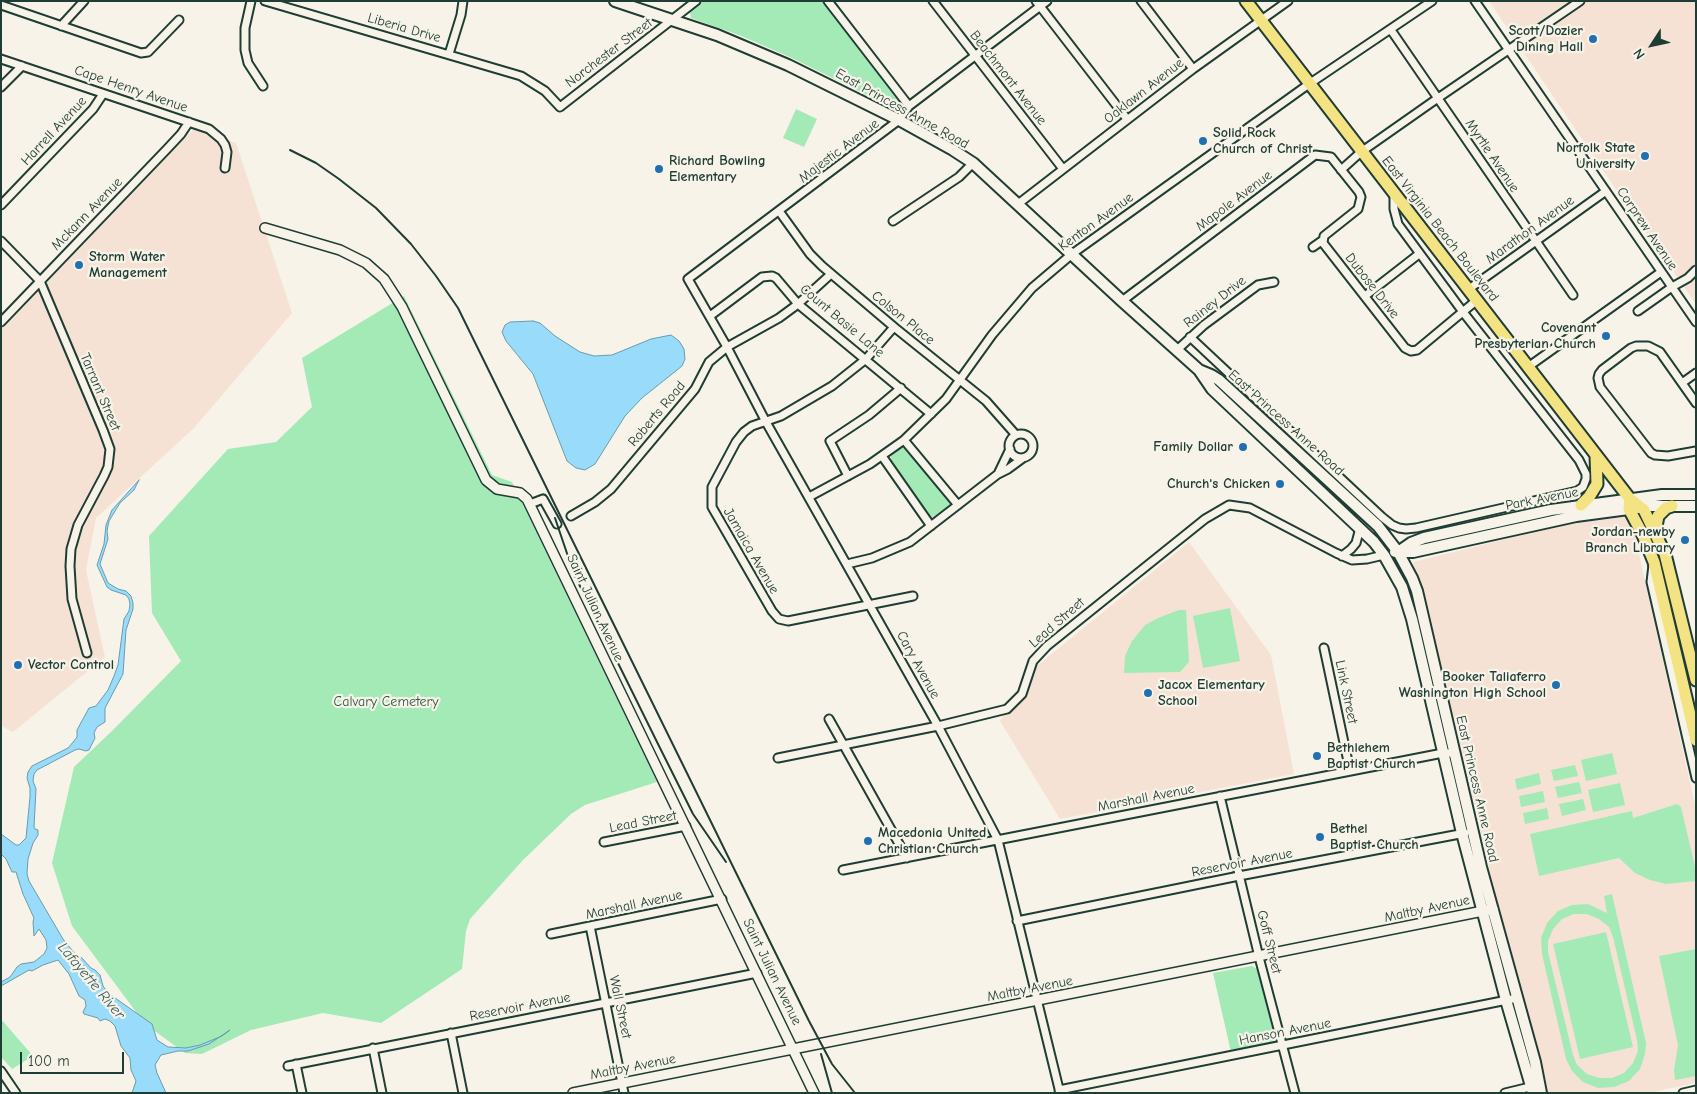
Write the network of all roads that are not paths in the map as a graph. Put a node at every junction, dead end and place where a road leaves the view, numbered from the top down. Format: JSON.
{"nodes":[{"id":1,"x":84,"y":1,"type":"edge"},
{"id":2,"x":252,"y":1,"type":"edge"},
{"id":3,"x":265,"y":1,"type":"edge"},
{"id":4,"x":463,"y":1,"type":"edge"},
{"id":5,"x":615,"y":1,"type":"edge"},
{"id":6,"x":696,"y":1,"type":"edge"},
{"id":7,"x":828,"y":1,"type":"edge"},
{"id":8,"x":933,"y":1,"type":"edge"},
{"id":9,"x":1047,"y":1,"type":"edge"},
{"id":10,"x":1140,"y":1,"type":"edge"},
{"id":11,"x":1246,"y":1,"type":"edge"},
{"id":12,"x":1288,"y":1,"type":"edge"},
{"id":13,"x":1432,"y":1,"type":"edge"},
{"id":14,"x":1475,"y":1,"type":"edge"},
{"id":15,"x":1580,"y":1,"type":"edge"},
{"id":16,"x":1038,"y":4,"type":"edge"},
{"id":17,"x":1,"y":5,"type":"edge"},
{"id":18,"x":179,"y":20,"type":"dead end"},
{"id":19,"x":674,"y":20,"type":"junction"},
{"id":20,"x":1260,"y":20,"type":"junction"},
{"id":21,"x":61,"y":26,"type":"junction"},
{"id":22,"x":1391,"y":30,"type":"junction"},
{"id":23,"x":1509,"y":50,"type":"junction"},
{"id":24,"x":449,"y":54,"type":"junction"},
{"id":25,"x":975,"y":56,"type":"junction"},
{"id":26,"x":1,"y":59,"type":"edge"},
{"id":27,"x":22,"y":66,"type":"junction"},
{"id":28,"x":1193,"y":69,"type":"junction"},
{"id":29,"x":1309,"y":84,"type":"junction"},
{"id":30,"x":263,"y":86,"type":"dead end"},
{"id":31,"x":1,"y":87,"type":"edge"},
{"id":32,"x":103,"y":94,"type":"junction"},
{"id":33,"x":1438,"y":98,"type":"junction"},
{"id":34,"x":909,"y":106,"type":"junction"},
{"id":35,"x":1127,"y":119,"type":"junction"},
{"id":36,"x":899,"y":120,"type":"junction"},
{"id":37,"x":189,"y":122,"type":"junction"},
{"id":38,"x":1361,"y":152,"type":"junction"},
{"id":39,"x":973,"y":163,"type":"junction"},
{"id":40,"x":225,"y":168,"type":"dead end"},
{"id":41,"x":1063,"y":169,"type":"junction"},
{"id":42,"x":1342,"y":170,"type":"junction"},
{"id":43,"x":1606,"y":191,"type":"junction"},
{"id":44,"x":1394,"y":195,"type":"junction"},
{"id":45,"x":1018,"y":204,"type":"junction"},
{"id":46,"x":1,"y":205,"type":"edge"},
{"id":47,"x":779,"y":211,"type":"junction"},
{"id":48,"x":893,"y":221,"type":"dead end"},
{"id":49,"x":265,"y":228,"type":"dead end"},
{"id":50,"x":1323,"y":240,"type":"junction"},
{"id":51,"x":1,"y":241,"type":"edge"},
{"id":52,"x":1536,"y":241,"type":"junction"},
{"id":53,"x":1313,"y":247,"type":"dead end"},
{"id":54,"x":1072,"y":254,"type":"junction"},
{"id":55,"x":1419,"y":254,"type":"junction"},
{"id":56,"x":1696,"y":270,"type":"edge"},
{"id":57,"x":1661,"y":272,"type":"junction"},
{"id":58,"x":830,"y":274,"type":"junction"},
{"id":59,"x":688,"y":279,"type":"joint"},
{"id":60,"x":40,"y":281,"type":"junction"},
{"id":61,"x":1274,"y":282,"type":"dead end"},
{"id":62,"x":1672,"y":287,"type":"junction"},
{"id":63,"x":1468,"y":290,"type":"junction"},
{"id":64,"x":1573,"y":295,"type":"dead end"},
{"id":65,"x":1365,"y":296,"type":"junction"},
{"id":66,"x":1477,"y":300,"type":"junction"},
{"id":67,"x":1122,"y":301,"type":"junction"},
{"id":68,"x":798,"y":304,"type":"junction"},
{"id":69,"x":1638,"y":311,"type":"dead end"},
{"id":70,"x":1463,"y":312,"type":"junction"},
{"id":71,"x":710,"y":316,"type":"junction"},
{"id":72,"x":1,"y":322,"type":"edge"},
{"id":73,"x":1696,"y":322,"type":"edge"},
{"id":74,"x":894,"y":327,"type":"junction"},
{"id":75,"x":1190,"y":337,"type":"junction"},
{"id":76,"x":727,"y":347,"type":"junction"},
{"id":77,"x":1177,"y":350,"type":"junction"},
{"id":78,"x":866,"y":358,"type":"junction"},
{"id":79,"x":1528,"y":367,"type":"junction"},
{"id":80,"x":1199,"y":370,"type":"junction"},
{"id":81,"x":1696,"y":374,"type":"edge"},
{"id":82,"x":960,"y":380,"type":"junction"},
{"id":83,"x":1682,"y":383,"type":"junction"},
{"id":84,"x":900,"y":388,"type":"junction"},
{"id":85,"x":1696,"y":403,"type":"edge"},
{"id":86,"x":932,"y":414,"type":"junction"},
{"id":87,"x":766,"y":422,"type":"junction"},
{"id":88,"x":1016,"y":435,"type":"junction"},
{"id":89,"x":904,"y":440,"type":"junction"},
{"id":90,"x":1010,"y":449,"type":"junction"},
{"id":91,"x":1696,"y":452,"type":"edge"},
{"id":92,"x":882,"y":456,"type":"junction"},
{"id":93,"x":1596,"y":456,"type":"junction"},
{"id":94,"x":1023,"y":458,"type":"junction"},
{"id":95,"x":998,"y":474,"type":"junction"},
{"id":96,"x":848,"y":476,"type":"junction"},
{"id":97,"x":1573,"y":493,"type":"junction"},
{"id":98,"x":1696,"y":495,"type":"edge"},
{"id":99,"x":809,"y":497,"type":"junction"},
{"id":100,"x":530,"y":504,"type":"junction"},
{"id":101,"x":1629,"y":504,"type":"junction"},
{"id":102,"x":958,"y":505,"type":"junction"},
{"id":103,"x":1581,"y":505,"type":"junction"},
{"id":104,"x":1672,"y":506,"type":"junction"},
{"id":105,"x":1696,"y":506,"type":"edge"},
{"id":106,"x":1642,"y":507,"type":"junction"},
{"id":107,"x":571,"y":516,"type":"dead end"},
{"id":108,"x":558,"y":524,"type":"dead end"},
{"id":109,"x":931,"y":526,"type":"junction"},
{"id":110,"x":1360,"y":528,"type":"junction"},
{"id":111,"x":1658,"y":537,"type":"junction"},
{"id":112,"x":1398,"y":552,"type":"junction"},
{"id":113,"x":1384,"y":554,"type":"junction"},
{"id":114,"x":1342,"y":556,"type":"junction"},
{"id":115,"x":1654,"y":562,"type":"junction"},
{"id":116,"x":847,"y":564,"type":"junction"},
{"id":117,"x":913,"y":596,"type":"dead end"},
{"id":118,"x":870,"y":605,"type":"junction"},
{"id":119,"x":1324,"y":648,"type":"dead end"},
{"id":120,"x":87,"y":653,"type":"dead end"},
{"id":121,"x":1694,"y":664,"type":"edge"},
{"id":122,"x":1679,"y":667,"type":"junction"},
{"id":123,"x":1696,"y":680,"type":"edge"},
{"id":124,"x":829,"y":719,"type":"dead end"},
{"id":125,"x":938,"y":726,"type":"junction"},
{"id":126,"x":1696,"y":740,"type":"edge"},
{"id":127,"x":844,"y":745,"type":"junction"},
{"id":128,"x":1443,"y":753,"type":"junction"},
{"id":129,"x":1454,"y":753,"type":"junction"},
{"id":130,"x":778,"y":758,"type":"dead end"},
{"id":131,"x":1350,"y":771,"type":"junction"},
{"id":132,"x":1696,"y":778,"type":"edge"},
{"id":133,"x":1220,"y":796,"type":"junction"},
{"id":134,"x":686,"y":826,"type":"junction"},
{"id":135,"x":1473,"y":831,"type":"junction"},
{"id":136,"x":1462,"y":833,"type":"junction"},
{"id":137,"x":998,"y":840,"type":"junction"},
{"id":138,"x":604,"y":842,"type":"dead end"},
{"id":139,"x":907,"y":858,"type":"junction"},
{"id":140,"x":843,"y":870,"type":"dead end"},
{"id":141,"x":1239,"y":876,"type":"junction"},
{"id":142,"x":722,"y":899,"type":"junction"},
{"id":143,"x":1493,"y":910,"type":"junction"},
{"id":144,"x":1482,"y":911,"type":"junction"},
{"id":145,"x":1017,"y":921,"type":"junction"},
{"id":146,"x":590,"y":926,"type":"junction"},
{"id":147,"x":551,"y":934,"type":"dead end"},
{"id":148,"x":1259,"y":957,"type":"junction"},
{"id":149,"x":757,"y":973,"type":"junction"},
{"id":150,"x":1517,"y":998,"type":"junction"},
{"id":151,"x":1506,"y":1000,"type":"junction"},
{"id":152,"x":1037,"y":1001,"type":"junction"},
{"id":153,"x":606,"y":1002,"type":"junction"},
{"id":154,"x":451,"y":1033,"type":"junction"},
{"id":155,"x":1283,"y":1045,"type":"junction"},
{"id":156,"x":374,"y":1048,"type":"junction"},
{"id":157,"x":794,"y":1050,"type":"junction"},
{"id":158,"x":296,"y":1064,"type":"junction"},
{"id":159,"x":288,"y":1066,"type":"dead end"},
{"id":160,"x":1,"y":1071,"type":"edge"},
{"id":161,"x":622,"y":1083,"type":"junction"},
{"id":162,"x":1536,"y":1089,"type":"edge"},
{"id":163,"x":1696,"y":1090,"type":"edge"},
{"id":164,"x":1059,"y":1091,"type":"edge"},
{"id":165,"x":16,"y":1093,"type":"edge"},
{"id":166,"x":302,"y":1093,"type":"edge"},
{"id":167,"x":382,"y":1093,"type":"edge"},
{"id":168,"x":463,"y":1093,"type":"edge"},
{"id":169,"x":573,"y":1093,"type":"edge"},
{"id":170,"x":624,"y":1093,"type":"edge"},
{"id":171,"x":814,"y":1093,"type":"edge"},
{"id":172,"x":1296,"y":1093,"type":"edge"},
{"id":173,"x":1505,"y":1093,"type":"edge"},
{"id":174,"x":1683,"y":1093,"type":"edge"}],
"edges":[{"from":1,"to":21,"type":"street"},
{"from":2,"to":30,"type":"street"},
{"from":3,"to":24,"type":"street","name":"Liberia Drive"},
{"from":4,"to":24,"type":"street"},
{"from":5,"to":19,"type":"main road","name":"East Princess Anne Road"},
{"from":6,"to":19,"type":"street","name":"Norchester Street"},
{"from":7,"to":34,"type":"street"},
{"from":8,"to":25,"type":"street","name":"Beachmont Avenue"},
{"from":9,"to":16,"type":"street","name":"Majestic Avenue"},
{"from":10,"to":28,"type":"street"},
{"from":11,"to":20,"type":"main road","name":"East Virginia Beach Boulevard"},
{"from":12,"to":20,"type":"street","name":"Oaklawn Avenue"},
{"from":13,"to":22,"type":"street","name":"Kenton Avenue"},
{"from":14,"to":23,"type":"street","name":"Corprew Avenue"},
{"from":15,"to":23,"type":"street"},
{"from":16,"to":25,"type":"street","name":"Majestic Avenue"},
{"from":16,"to":35,"type":"street"},
{"from":17,"to":21,"type":"street"},
{"from":18,"to":21,"type":"street"},
{"from":19,"to":24,"type":"street","name":"Norchester Street"},
{"from":19,"to":36,"type":"main road","name":"East Princess Anne Road"},
{"from":20,"to":28,"type":"street","name":"Oaklawn Avenue"},
{"from":20,"to":29,"type":"main road","name":"East Virginia Beach Boulevard"},
{"from":22,"to":29,"type":"street","name":"Kenton Avenue"},
{"from":22,"to":33,"type":"street","name":"Myrtle Avenue"},
{"from":23,"to":33,"type":"street"},
{"from":23,"to":43,"type":"street","name":"Corprew Avenue"},
{"from":25,"to":34,"type":"street","name":"Majestic Avenue"},
{"from":25,"to":41,"type":"street","name":"Beachmont Avenue"},
{"from":26,"to":27,"type":"street","name":"Cape Henry Avenue"},
{"from":27,"to":31,"type":"street"},
{"from":27,"to":32,"type":"street","name":"Cape Henry Avenue"},
{"from":28,"to":35,"type":"street","name":"Oaklawn Avenue"},
{"from":29,"to":38,"type":"main road","name":"East Virginia Beach Boulevard"},
{"from":29,"to":54,"type":"street","name":"Kenton Avenue"},
{"from":32,"to":37,"type":"street","name":"Cape Henry Avenue"},
{"from":32,"to":46,"type":"street","name":"Harrell Avenue"},
{"from":33,"to":38,"type":"street"},
{"from":33,"to":52,"type":"street","name":"Myrtle Avenue"},
{"from":34,"to":36,"type":"street","name":"Majestic Avenue"},
{"from":35,"to":41,"type":"street","name":"Oaklawn Avenue"},
{"from":36,"to":39,"type":"main road","name":"East Princess Anne Road"},
{"from":36,"to":47,"type":"street","name":"Majestic Avenue"},
{"from":37,"to":40,"type":"street","name":"Cape Henry Avenue"},
{"from":37,"to":60,"type":"street","name":"Mckann Avenue"},
{"from":38,"to":42,"type":"street"},
{"from":38,"to":44,"type":"main road","name":"East Virginia Beach Boulevard"},
{"from":39,"to":45,"type":"main road","name":"East Princess Anne Road"},
{"from":39,"to":48,"type":"street"},
{"from":41,"to":45,"type":"street","name":"Oaklawn Avenue"},
{"from":42,"to":50,"type":"street"},
{"from":42,"to":67,"type":"street","name":"Mapole Avenue"},
{"from":43,"to":52,"type":"street","name":"Marathon Avenue"},
{"from":43,"to":57,"type":"street","name":"Corprew Avenue"},
{"from":44,"to":55,"type":"street"},
{"from":44,"to":63,"type":"main road","name":"East Virginia Beach Boulevard"},
{"from":45,"to":54,"type":"main road","name":"East Princess Anne Road"},
{"from":47,"to":58,"type":"street","name":"Colson Place"},
{"from":47,"to":59,"type":"street","name":"Majestic Avenue"},
{"from":49,"to":100,"type":"street"},
{"from":50,"to":53,"type":"street"},
{"from":50,"to":65,"type":"street","name":"Dubose Drive"},
{"from":51,"to":60,"type":"street","name":"Tarrant Street"},
{"from":52,"to":63,"type":"street","name":"Marathon Avenue"},
{"from":52,"to":64,"type":"street","name":"Myrtle Avenue"},
{"from":54,"to":67,"type":"main road","name":"East Princess Anne Road"},
{"from":54,"to":82,"type":"street","name":"Kenton Avenue"},
{"from":55,"to":65,"type":"street"},
{"from":55,"to":70,"type":"street"},
{"from":56,"to":62,"type":"street"},
{"from":57,"to":62,"type":"street","name":"Corprew Avenue"},
{"from":57,"to":79,"type":"street"},
{"from":58,"to":68,"type":"street","name":"Roberts Road"},
{"from":58,"to":74,"type":"street","name":"Colson Place"},
{"from":59,"to":71,"type":"street","name":"Cary Avenue"},
{"from":60,"to":72,"type":"street","name":"Mckann Avenue"},
{"from":60,"to":120,"type":"street","name":"Tarrant Street"},
{"from":61,"to":75,"type":"street","name":"Rainey Drive"},
{"from":62,"to":69,"type":"street"},
{"from":62,"to":73,"type":"street","name":"Corprew Avenue"},
{"from":63,"to":66,"type":"main road","name":"East Virginia Beach Boulevard"},
{"from":65,"to":70,"type":"street","name":"Dubose Drive"},
{"from":66,"to":70,"type":"street","name":"Dubose Drive"},
{"from":66,"to":79,"type":"main road","name":"East Virginia Beach Boulevard"},
{"from":67,"to":77,"type":"main road","name":"East Princess Anne Road"},
{"from":68,"to":71,"type":"street","name":"Count Basie Lane"},
{"from":68,"to":76,"type":"street","name":"Roberts Road"},
{"from":68,"to":78,"type":"street","name":"Count Basie Lane"},
{"from":70,"to":97,"type":"street"},
{"from":71,"to":76,"type":"street","name":"Cary Avenue"},
{"from":74,"to":78,"type":"street"},
{"from":74,"to":82,"type":"street","name":"Colson Place"},
{"from":75,"to":77,"type":"street","name":"Rainey Drive"},
{"from":75,"to":97,"type":"street"},
{"from":76,"to":87,"type":"street","name":"Cary Avenue"},
{"from":76,"to":107,"type":"street","name":"Roberts Road"},
{"from":77,"to":80,"type":"main road","name":"East Princess Anne Road"},
{"from":78,"to":84,"type":"street","name":"Count Basie Lane"},
{"from":78,"to":87,"type":"street"},
{"from":79,"to":93,"type":"main road","name":"East Virginia Beach Boulevard"},
{"from":80,"to":110,"type":"main road","name":"East Princess Anne Road"},
{"from":80,"to":112,"type":"main road","name":"East Princess Anne Road"},
{"from":81,"to":83,"type":"street"},
{"from":82,"to":86,"type":"street","name":"Kenton Avenue"},
{"from":82,"to":88,"type":"street","name":"Colson Place"},
{"from":83,"to":85,"type":"street"},
{"from":83,"to":91,"type":"street"},
{"from":84,"to":86,"type":"street","name":"Count Basie Lane"},
{"from":84,"to":96,"type":"street"},
{"from":86,"to":89,"type":"street","name":"Kenton Avenue"},
{"from":87,"to":99,"type":"street","name":"Cary Avenue"},
{"from":87,"to":118,"type":"street","name":"Jamaica Avenue"},
{"from":88,"to":90,"type":"street"},
{"from":88,"to":94,"type":"street"},
{"from":89,"to":92,"type":"street","name":"Kenton Avenue"},
{"from":89,"to":102,"type":"street"},
{"from":90,"to":94,"type":"street"},
{"from":90,"to":95,"type":"street"},
{"from":92,"to":96,"type":"street","name":"Kenton Avenue"},
{"from":92,"to":109,"type":"street"},
{"from":93,"to":101,"type":"main road","name":"East Virginia Beach Boulevard"},
{"from":93,"to":103,"type":"main road"},
{"from":94,"to":95,"type":"street"},
{"from":95,"to":102,"type":"street"},
{"from":96,"to":99,"type":"street","name":"Kenton Avenue"},
{"from":97,"to":103,"type":"street"},
{"from":98,"to":101,"type":"main road","name":"Park Avenue"},
{"from":99,"to":116,"type":"street","name":"Cary Avenue"},
{"from":100,"to":108,"type":"street"},
{"from":100,"to":134,"type":"street","name":"Saint Julian Avenue"},
{"from":101,"to":103,"type":"main road","name":"Park Avenue"},
{"from":101,"to":106,"type":"main road","name":"East Virginia Beach Boulevard"},
{"from":101,"to":112,"type":"main road","name":"Park Avenue"},
{"from":101,"to":115,"type":"main road","name":"East Virginia Beach Boulevard"},
{"from":102,"to":109,"type":"street"},
{"from":103,"to":112,"type":"main road","name":"Park Avenue"},
{"from":104,"to":105,"type":"main road"},
{"from":104,"to":106,"type":"main road"},
{"from":104,"to":111,"type":"main road"},
{"from":106,"to":111,"type":"main road","name":"East Virginia Beach Boulevard"},
{"from":109,"to":116,"type":"street"},
{"from":110,"to":113,"type":"main road","name":"East Princess Anne Road"},
{"from":110,"to":114,"type":"street"},
{"from":111,"to":121,"type":"main road","name":"East Virginia Beach Boulevard"},
{"from":112,"to":113,"type":"main road","name":"Park Avenue"},
{"from":112,"to":129,"type":"main road","name":"East Princess Anne Road"},
{"from":113,"to":114,"type":"street","name":"Lead Street"},
{"from":113,"to":128,"type":"main road","name":"East Princess Anne Road"},
{"from":114,"to":125,"type":"street","name":"Lead Street"},
{"from":115,"to":122,"type":"main road","name":"East Virginia Beach Boulevard"},
{"from":115,"to":132,"type":"street"},
{"from":116,"to":118,"type":"street","name":"Cary Avenue"},
{"from":117,"to":118,"type":"street"},
{"from":118,"to":125,"type":"street","name":"Cary Avenue"},
{"from":119,"to":131,"type":"street","name":"Link Street"},
{"from":121,"to":122,"type":"street"},
{"from":121,"to":123,"type":"main road","name":"East Virginia Beach Boulevard"},
{"from":122,"to":126,"type":"main road","name":"East Virginia Beach Boulevard"},
{"from":124,"to":127,"type":"street"},
{"from":125,"to":127,"type":"street","name":"Lead Street"},
{"from":125,"to":137,"type":"street","name":"Cary Avenue"},
{"from":127,"to":130,"type":"street","name":"Lead Street"},
{"from":127,"to":139,"type":"street"},
{"from":128,"to":129,"type":"street","name":"Marshall Avenue"},
{"from":128,"to":131,"type":"street","name":"Marshall Avenue"},
{"from":128,"to":136,"type":"main road","name":"East Princess Anne Road"},
{"from":129,"to":135,"type":"main road","name":"East Princess Anne Road"},
{"from":131,"to":133,"type":"street","name":"Marshall Avenue"},
{"from":133,"to":137,"type":"street","name":"Marshall Avenue"},
{"from":133,"to":141,"type":"street","name":"Goff Street"},
{"from":134,"to":138,"type":"street","name":"Lead Street"},
{"from":134,"to":142,"type":"street","name":"Saint Julian Avenue"},
{"from":135,"to":136,"type":"street","name":"Reservoir Avenue"},
{"from":135,"to":143,"type":"main road","name":"East Princess Anne Road"},
{"from":136,"to":141,"type":"street","name":"Reservoir Avenue"},
{"from":136,"to":144,"type":"main road","name":"East Princess Anne Road"},
{"from":137,"to":139,"type":"street","name":"Marshall Avenue"},
{"from":137,"to":145,"type":"street","name":"Cary Avenue"},
{"from":139,"to":140,"type":"street","name":"Marshall Avenue"},
{"from":141,"to":145,"type":"street","name":"Reservoir Avenue"},
{"from":141,"to":148,"type":"street","name":"Goff Street"},
{"from":142,"to":146,"type":"street","name":"Marshall Avenue"},
{"from":142,"to":149,"type":"street","name":"Saint Julian Avenue"},
{"from":143,"to":144,"type":"street","name":"Maltby Avenue"},
{"from":143,"to":150,"type":"main road","name":"East Princess Anne Road"},
{"from":144,"to":148,"type":"street","name":"Maltby Avenue"},
{"from":144,"to":151,"type":"main road","name":"East Princess Anne Road"},
{"from":145,"to":152,"type":"street","name":"Cary Avenue"},
{"from":146,"to":147,"type":"street","name":"Marshall Avenue"},
{"from":146,"to":153,"type":"street","name":"Wall Street"},
{"from":148,"to":152,"type":"street","name":"Maltby Avenue"},
{"from":148,"to":155,"type":"street","name":"Goff Street"},
{"from":149,"to":153,"type":"street","name":"Reservoir Avenue"},
{"from":149,"to":157,"type":"street","name":"Saint Julian Avenue"},
{"from":150,"to":151,"type":"street","name":"Hanson Avenue"},
{"from":150,"to":162,"type":"main road","name":"East Princess Anne Road"},
{"from":151,"to":155,"type":"street","name":"Hanson Avenue"},
{"from":151,"to":162,"type":"main road","name":"East Princess Anne Road"},
{"from":152,"to":157,"type":"street","name":"Maltby Avenue"},
{"from":152,"to":164,"type":"street","name":"Cary Avenue"},
{"from":153,"to":154,"type":"street","name":"Reservoir Avenue"},
{"from":153,"to":161,"type":"street","name":"Wall Street"},
{"from":154,"to":156,"type":"street","name":"Reservoir Avenue"},
{"from":154,"to":168,"type":"street"},
{"from":155,"to":164,"type":"street","name":"Hanson Avenue"},
{"from":155,"to":172,"type":"street","name":"Goff Street"},
{"from":156,"to":158,"type":"street","name":"Reservoir Avenue"},
{"from":156,"to":167,"type":"street"},
{"from":157,"to":161,"type":"street","name":"Maltby Avenue"},
{"from":157,"to":171,"type":"street","name":"Saint Julian Avenue"},
{"from":158,"to":159,"type":"street","name":"Reservoir Avenue"},
{"from":158,"to":166,"type":"street"},
{"from":160,"to":165,"type":"street"},
{"from":161,"to":169,"type":"street","name":"Maltby Avenue"},
{"from":161,"to":170,"type":"street","name":"Wall Street"},
{"from":162,"to":173,"type":"street"},
{"from":163,"to":174,"type":"street"}]}
